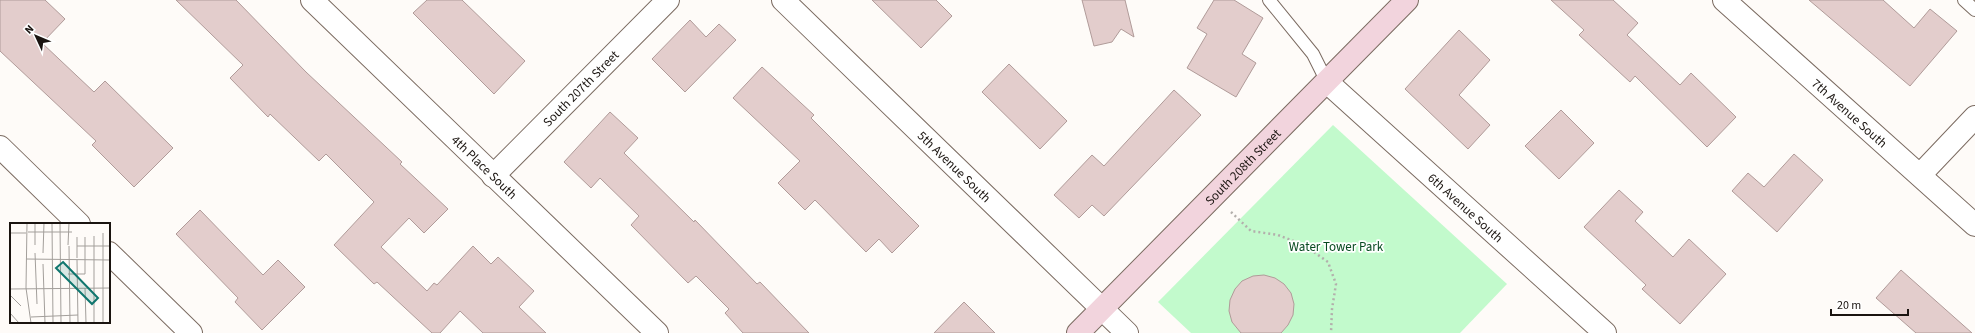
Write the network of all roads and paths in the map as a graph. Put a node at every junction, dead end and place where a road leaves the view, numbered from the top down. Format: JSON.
{"nodes":[{"id":1,"x":312,"y":0,"type":"edge"},
{"id":2,"x":668,"y":0,"type":"edge"},
{"id":3,"x":783,"y":0,"type":"edge"},
{"id":4,"x":1269,"y":0,"type":"edge"},
{"id":5,"x":1407,"y":0,"type":"edge"},
{"id":6,"x":1724,"y":0,"type":"edge"},
{"id":7,"x":1964,"y":0,"type":"edge"},
{"id":8,"x":1975,"y":10,"type":"edge"},
{"id":9,"x":1327,"y":82,"type":"junction"},
{"id":10,"x":1975,"y":117,"type":"edge"},
{"id":11,"x":0,"y":147,"type":"edge"},
{"id":12,"x":1920,"y":175,"type":"junction"},
{"id":13,"x":493,"y":176,"type":"junction"},
{"id":14,"x":1214,"y":195,"type":"junction"},
{"id":15,"x":78,"y":223,"type":"edge"},
{"id":16,"x":1975,"y":225,"type":"edge"},
{"id":17,"x":110,"y":254,"type":"edge"},
{"id":18,"x":1101,"y":310,"type":"junction"},
{"id":19,"x":191,"y":333,"type":"edge"},
{"id":20,"x":657,"y":333,"type":"edge"},
{"id":21,"x":1078,"y":333,"type":"edge"},
{"id":22,"x":1127,"y":333,"type":"edge"},
{"id":23,"x":1331,"y":333,"type":"edge"},
{"id":24,"x":1605,"y":333,"type":"edge"}],
"edges":[{"from":1,"to":13,"type":"street","name":"4th Place South"},
{"from":2,"to":13,"type":"street","name":"South 207th Street"},
{"from":3,"to":18,"type":"street","name":"5th Avenue South"},
{"from":4,"to":9,"type":"lane"},
{"from":5,"to":9,"type":"street","name":"South 208th Street"},
{"from":6,"to":12,"type":"street","name":"7th Avenue South"},
{"from":7,"to":8,"type":"lane"},
{"from":9,"to":14,"type":"street","name":"South 208th Street"},
{"from":9,"to":24,"type":"street","name":"6th Avenue South"},
{"from":10,"to":12,"type":"street"},
{"from":11,"to":15,"type":"street"},
{"from":12,"to":16,"type":"street","name":"7th Avenue South"},
{"from":13,"to":20,"type":"street","name":"4th Place South"},
{"from":14,"to":18,"type":"street","name":"South 208th Street"},
{"from":14,"to":23,"type":"path"},
{"from":17,"to":19,"type":"street"},
{"from":18,"to":21,"type":"street","name":"South 208th Street"},
{"from":18,"to":22,"type":"street","name":"5th Avenue South"}]}
